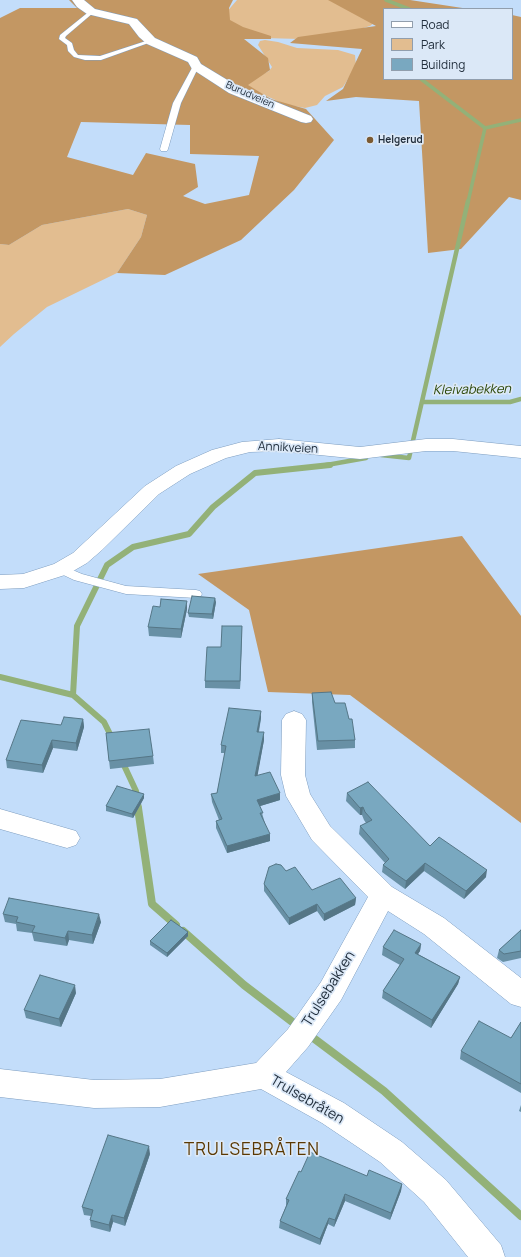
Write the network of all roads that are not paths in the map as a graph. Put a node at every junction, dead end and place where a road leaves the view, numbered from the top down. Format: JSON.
{"nodes":[{"id":1,"x":78,"y":0,"type":"edge"},
{"id":2,"x":91,"y":12,"type":"junction"},
{"id":3,"x":151,"y":41,"type":"junction"},
{"id":4,"x":196,"y":66,"type":"junction"},
{"id":5,"x":306,"y":119,"type":"dead end"},
{"id":6,"x":164,"y":149,"type":"dead end"},
{"id":7,"x":521,"y":452,"type":"edge"},
{"id":8,"x":61,"y":569,"type":"junction"},
{"id":9,"x":0,"y":582,"type":"edge"},
{"id":10,"x":196,"y":594,"type":"dead end"},
{"id":11,"x":294,"y":720,"type":"dead end"},
{"id":12,"x":0,"y":819,"type":"edge"},
{"id":13,"x":68,"y":838,"type":"dead end"},
{"id":14,"x":383,"y":895,"type":"junction"},
{"id":15,"x":521,"y":995,"type":"edge"},
{"id":16,"x":264,"y":1075,"type":"junction"},
{"id":17,"x":0,"y":1083,"type":"edge"},
{"id":18,"x":489,"y":1257,"type":"edge"}],
"edges":[{"from":1,"to":2,"type":"street"},
{"from":2,"to":3,"type":"street","name":"Burudveien"},
{"from":2,"to":3,"type":"lane"},
{"from":3,"to":4,"type":"street","name":"Burudveien"},
{"from":4,"to":5,"type":"street","name":"Burudveien"},
{"from":4,"to":6,"type":"lane"},
{"from":7,"to":8,"type":"street","name":"Annikveien"},
{"from":8,"to":9,"type":"street","name":"Annikveien"},
{"from":8,"to":10,"type":"lane"},
{"from":11,"to":14,"type":"street"},
{"from":12,"to":13,"type":"street"},
{"from":14,"to":15,"type":"street"},
{"from":14,"to":16,"type":"street","name":"Trulsebakken"},
{"from":16,"to":17,"type":"street","name":"Trulsebråten"},
{"from":16,"to":18,"type":"street","name":"Trulsebråten"}]}
